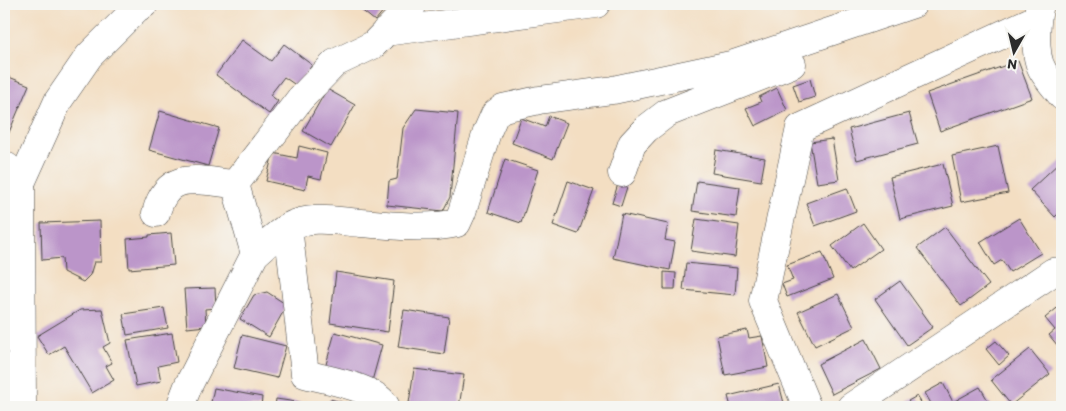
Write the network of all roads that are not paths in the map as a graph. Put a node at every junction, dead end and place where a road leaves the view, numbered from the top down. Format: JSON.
{"nodes":[{"id":1,"x":144,"y":4,"type":"edge"},
{"id":2,"x":413,"y":4,"type":"edge"},
{"id":3,"x":596,"y":4,"type":"edge"},
{"id":4,"x":913,"y":4,"type":"edge"},
{"id":5,"x":1038,"y":11,"type":"edge"},
{"id":6,"x":385,"y":32,"type":"junction"},
{"id":7,"x":816,"y":36,"type":"junction"},
{"id":8,"x":1062,"y":96,"type":"edge"},
{"id":9,"x":622,"y":173,"type":"dead end"},
{"id":10,"x":12,"y":174,"type":"edge"},
{"id":11,"x":235,"y":184,"type":"junction"},
{"id":12,"x":156,"y":213,"type":"dead end"},
{"id":13,"x":288,"y":227,"type":"junction"},
{"id":14,"x":255,"y":254,"type":"junction"},
{"id":15,"x":1062,"y":271,"type":"edge"},
{"id":16,"x":22,"y":407,"type":"edge"},
{"id":17,"x":180,"y":407,"type":"edge"},
{"id":18,"x":386,"y":407,"type":"edge"},
{"id":19,"x":807,"y":407,"type":"edge"},
{"id":20,"x":851,"y":407,"type":"edge"}],
"edges":[{"from":1,"to":10,"type":"street"},
{"from":2,"to":6,"type":"street"},
{"from":3,"to":6,"type":"street"},
{"from":4,"to":7,"type":"street"},
{"from":5,"to":8,"type":"street"},
{"from":5,"to":19,"type":"street"},
{"from":6,"to":11,"type":"street"},
{"from":7,"to":9,"type":"street"},
{"from":7,"to":13,"type":"street"},
{"from":10,"to":16,"type":"street"},
{"from":11,"to":12,"type":"street"},
{"from":11,"to":14,"type":"street"},
{"from":13,"to":14,"type":"street"},
{"from":13,"to":18,"type":"street"},
{"from":14,"to":17,"type":"street"},
{"from":15,"to":20,"type":"street"}]}
